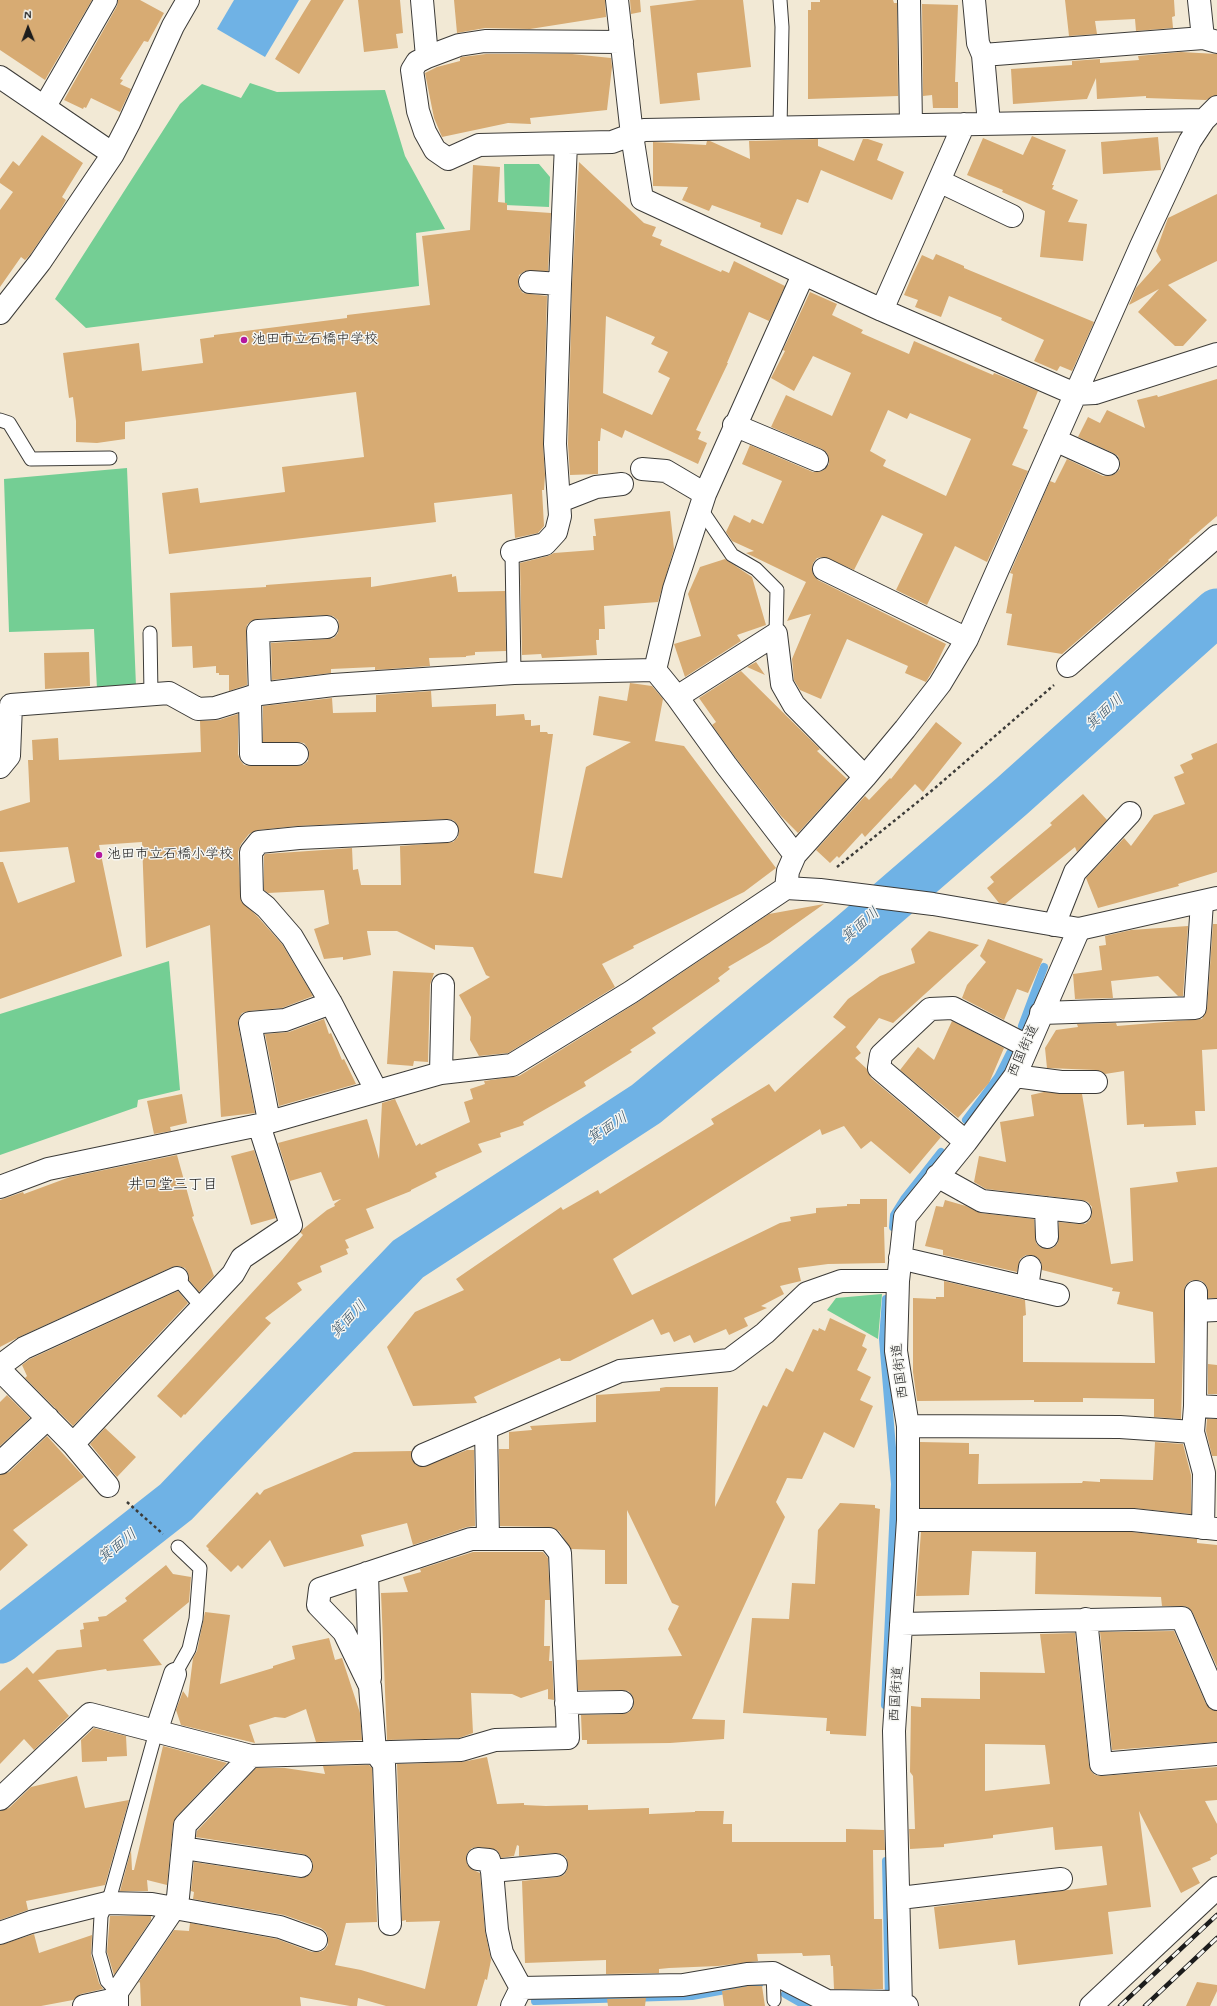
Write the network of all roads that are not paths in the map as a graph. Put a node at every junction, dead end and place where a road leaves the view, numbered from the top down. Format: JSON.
{"nodes":[{"id":1,"x":106,"y":0,"type":"edge"},
{"id":2,"x":188,"y":0,"type":"edge"},
{"id":3,"x":422,"y":0,"type":"edge"},
{"id":4,"x":617,"y":0,"type":"edge"},
{"id":5,"x":780,"y":0,"type":"edge"},
{"id":6,"x":909,"y":0,"type":"edge"},
{"id":7,"x":974,"y":0,"type":"edge"},
{"id":8,"x":1199,"y":0,"type":"edge"},
{"id":9,"x":1210,"y":40,"type":"edge"},
{"id":10,"x":622,"y":42,"type":"junction"},
{"id":11,"x":983,"y":55,"type":"junction"},
{"id":12,"x":427,"y":57,"type":"junction"},
{"id":13,"x":0,"y":77,"type":"edge"},
{"id":14,"x":45,"y":106,"type":"junction"},
{"id":15,"x":1211,"y":114,"type":"edge"},
{"id":16,"x":964,"y":124,"type":"junction"},
{"id":17,"x":989,"y":124,"type":"junction"},
{"id":18,"x":911,"y":125,"type":"junction"},
{"id":19,"x":780,"y":128,"type":"junction"},
{"id":20,"x":632,"y":135,"type":"junction"},
{"id":21,"x":566,"y":144,"type":"junction"},
{"id":22,"x":113,"y":154,"type":"junction"},
{"id":23,"x":939,"y":181,"type":"junction"},
{"id":24,"x":1012,"y":216,"type":"dead end"},
{"id":25,"x":803,"y":275,"type":"junction"},
{"id":26,"x":530,"y":282,"type":"dead end"},
{"id":27,"x":560,"y":284,"type":"junction"},
{"id":28,"x":882,"y":310,"type":"junction"},
{"id":29,"x":0,"y":314,"type":"edge"},
{"id":30,"x":1217,"y":354,"type":"edge"},
{"id":31,"x":1075,"y":394,"type":"junction"},
{"id":32,"x":0,"y":420,"type":"edge"},
{"id":33,"x":734,"y":426,"type":"junction"},
{"id":34,"x":1055,"y":440,"type":"junction"},
{"id":35,"x":110,"y":458,"type":"dead end"},
{"id":36,"x":818,"y":460,"type":"dead end"},
{"id":37,"x":1108,"y":464,"type":"dead end"},
{"id":38,"x":642,"y":470,"type":"joint"},
{"id":39,"x":622,"y":484,"type":"joint"},
{"id":40,"x":560,"y":501,"type":"junction"},
{"id":41,"x":703,"y":501,"type":"junction"},
{"id":42,"x":1217,"y":536,"type":"edge"},
{"id":43,"x":512,"y":552,"type":"joint"},
{"id":44,"x":824,"y":569,"type":"dead end"},
{"id":45,"x":327,"y":627,"type":"dead end"},
{"id":46,"x":150,"y":633,"type":"dead end"},
{"id":47,"x":776,"y":634,"type":"junction"},
{"id":48,"x":966,"y":639,"type":"junction"},
{"id":49,"x":1068,"y":666,"type":"road end"},
{"id":50,"x":655,"y":670,"type":"junction"},
{"id":51,"x":514,"y":673,"type":"junction"},
{"id":52,"x":152,"y":694,"type":"junction"},
{"id":53,"x":255,"y":695,"type":"junction"},
{"id":54,"x":678,"y":697,"type":"junction"},
{"id":55,"x":297,"y":754,"type":"dead end"},
{"id":56,"x":0,"y":766,"type":"edge"},
{"id":57,"x":865,"y":777,"type":"junction"},
{"id":58,"x":1130,"y":813,"type":"dead end"},
{"id":59,"x":447,"y":831,"type":"dead end"},
{"id":60,"x":796,"y":855,"type":"junction"},
{"id":61,"x":786,"y":888,"type":"junction"},
{"id":62,"x":1210,"y":900,"type":"edge"},
{"id":63,"x":1054,"y":925,"type":"junction"},
{"id":64,"x":1079,"y":929,"type":"junction"},
{"id":65,"x":443,"y":985,"type":"dead end"},
{"id":66,"x":331,"y":1003,"type":"junction"},
{"id":67,"x":1041,"y":1013,"type":"junction"},
{"id":68,"x":1027,"y":1046,"type":"junction"},
{"id":69,"x":441,"y":1073,"type":"junction"},
{"id":70,"x":1015,"y":1076,"type":"junction"},
{"id":71,"x":1096,"y":1082,"type":"dead end"},
{"id":72,"x":376,"y":1090,"type":"junction"},
{"id":73,"x":264,"y":1123,"type":"junction"},
{"id":74,"x":966,"y":1142,"type":"junction"},
{"id":75,"x":937,"y":1176,"type":"junction"},
{"id":76,"x":0,"y":1187,"type":"edge"},
{"id":77,"x":1046,"y":1208,"type":"junction"},
{"id":78,"x":1080,"y":1212,"type":"dead end"},
{"id":79,"x":1046,"y":1237,"type":"dead end"},
{"id":80,"x":900,"y":1258,"type":"junction"},
{"id":81,"x":177,"y":1278,"type":"joint"},
{"id":82,"x":898,"y":1281,"type":"junction"},
{"id":83,"x":1058,"y":1295,"type":"dead end"},
{"id":84,"x":1203,"y":1304,"type":"edge"},
{"id":85,"x":202,"y":1307,"type":"junction"},
{"id":86,"x":0,"y":1366,"type":"edge"},
{"id":87,"x":0,"y":1370,"type":"edge"},
{"id":88,"x":1195,"y":1406,"type":"junction"},
{"id":89,"x":1217,"y":1407,"type":"edge"},
{"id":90,"x":48,"y":1418,"type":"junction"},
{"id":91,"x":908,"y":1426,"type":"junction"},
{"id":92,"x":486,"y":1428,"type":"junction"},
{"id":93,"x":1193,"y":1432,"type":"junction"},
{"id":94,"x":73,"y":1444,"type":"junction"},
{"id":95,"x":423,"y":1455,"type":"dead end"},
{"id":96,"x":0,"y":1463,"type":"edge"},
{"id":97,"x":108,"y":1486,"type":"road end"},
{"id":98,"x":908,"y":1520,"type":"junction"},
{"id":99,"x":1210,"y":1528,"type":"edge"},
{"id":100,"x":488,"y":1539,"type":"junction"},
{"id":101,"x":178,"y":1548,"type":"road end"},
{"id":102,"x":367,"y":1573,"type":"junction"},
{"id":103,"x":1086,"y":1619,"type":"junction"},
{"id":104,"x":901,"y":1624,"type":"junction"},
{"id":105,"x":175,"y":1674,"type":"joint"},
{"id":106,"x":370,"y":1686,"type":"junction"},
{"id":107,"x":1217,"y":1699,"type":"edge"},
{"id":108,"x":622,"y":1702,"type":"dead end"},
{"id":109,"x":566,"y":1703,"type":"junction"},
{"id":110,"x":156,"y":1732,"type":"junction"},
{"id":111,"x":375,"y":1752,"type":"junction"},
{"id":112,"x":1217,"y":1754,"type":"edge"},
{"id":113,"x":251,"y":1756,"type":"junction"},
{"id":114,"x":0,"y":1799,"type":"edge"},
{"id":115,"x":183,"y":1848,"type":"junction"},
{"id":116,"x":556,"y":1865,"type":"dead end"},
{"id":117,"x":302,"y":1866,"type":"dead end"},
{"id":118,"x":1061,"y":1879,"type":"dead end"},
{"id":119,"x":1217,"y":1888,"type":"edge"},
{"id":120,"x":900,"y":1898,"type":"junction"},
{"id":121,"x":107,"y":1903,"type":"junction"},
{"id":122,"x":174,"y":1908,"type":"junction"},
{"id":123,"x":390,"y":1924,"type":"dead end"},
{"id":124,"x":0,"y":1933,"type":"edge"},
{"id":125,"x":316,"y":1940,"type":"dead end"},
{"id":126,"x":773,"y":1973,"type":"junction"},
{"id":127,"x":517,"y":1997,"type":"edge"},
{"id":128,"x":117,"y":1999,"type":"edge"},
{"id":129,"x":774,"y":2000,"type":"dead end"},
{"id":130,"x":897,"y":2004,"type":"edge"},
{"id":131,"x":84,"y":2006,"type":"edge"},
{"id":132,"x":1091,"y":2006,"type":"edge"}],
"edges":[{"from":1,"to":14,"type":"street"},
{"from":2,"to":22,"type":"street"},
{"from":3,"to":12,"type":"street"},
{"from":4,"to":10,"type":"street"},
{"from":5,"to":19,"type":"lane"},
{"from":6,"to":18,"type":"street"},
{"from":7,"to":11,"type":"street"},
{"from":8,"to":9,"type":"street"},
{"from":9,"to":11,"type":"street"},
{"from":10,"to":12,"type":"street"},
{"from":10,"to":20,"type":"street"},
{"from":11,"to":17,"type":"street"},
{"from":12,"to":21,"type":"street"},
{"from":13,"to":14,"type":"street"},
{"from":14,"to":22,"type":"street"},
{"from":15,"to":17,"type":"street"},
{"from":15,"to":31,"type":"street"},
{"from":16,"to":17,"type":"street"},
{"from":16,"to":18,"type":"street"},
{"from":16,"to":23,"type":"street"},
{"from":18,"to":19,"type":"street"},
{"from":19,"to":20,"type":"street"},
{"from":20,"to":21,"type":"street"},
{"from":20,"to":25,"type":"street"},
{"from":21,"to":27,"type":"street"},
{"from":22,"to":29,"type":"street"},
{"from":23,"to":24,"type":"street"},
{"from":23,"to":28,"type":"street"},
{"from":25,"to":28,"type":"street"},
{"from":25,"to":33,"type":"street"},
{"from":26,"to":27,"type":"street"},
{"from":27,"to":40,"type":"street"},
{"from":28,"to":31,"type":"street"},
{"from":30,"to":31,"type":"street"},
{"from":31,"to":34,"type":"street"},
{"from":32,"to":35,"type":"lane"},
{"from":33,"to":36,"type":"street"},
{"from":33,"to":41,"type":"street"},
{"from":34,"to":37,"type":"street"},
{"from":34,"to":48,"type":"street"},
{"from":38,"to":39,"type":"lane"},
{"from":38,"to":41,"type":"street"},
{"from":39,"to":40,"type":"street"},
{"from":40,"to":43,"type":"street"},
{"from":41,"to":47,"type":"lane"},
{"from":41,"to":50,"type":"street"},
{"from":42,"to":49,"type":"street"},
{"from":43,"to":51,"type":"lane"},
{"from":44,"to":48,"type":"street"},
{"from":45,"to":53,"type":"street"},
{"from":46,"to":52,"type":"lane"},
{"from":47,"to":54,"type":"street"},
{"from":47,"to":57,"type":"street"},
{"from":48,"to":57,"type":"street"},
{"from":50,"to":51,"type":"street"},
{"from":50,"to":54,"type":"street"},
{"from":51,"to":53,"type":"street"},
{"from":52,"to":53,"type":"street"},
{"from":52,"to":56,"type":"street"},
{"from":53,"to":55,"type":"street"},
{"from":54,"to":60,"type":"street"},
{"from":57,"to":60,"type":"street"},
{"from":58,"to":63,"type":"street"},
{"from":59,"to":66,"type":"street"},
{"from":60,"to":61,"type":"street"},
{"from":61,"to":63,"type":"street"},
{"from":61,"to":69,"type":"street"},
{"from":62,"to":64,"type":"street"},
{"from":62,"to":67,"type":"street"},
{"from":63,"to":64,"type":"street"},
{"from":64,"to":67,"type":"street","name":"西国街道"},
{"from":65,"to":69,"type":"street"},
{"from":66,"to":72,"type":"street"},
{"from":66,"to":73,"type":"street"},
{"from":67,"to":68,"type":"street","name":"西国街道"},
{"from":68,"to":70,"type":"street","name":"西国街道"},
{"from":68,"to":74,"type":"street"},
{"from":69,"to":72,"type":"street"},
{"from":70,"to":71,"type":"street"},
{"from":70,"to":74,"type":"street","name":"西国街道"},
{"from":72,"to":73,"type":"street"},
{"from":73,"to":76,"type":"street"},
{"from":73,"to":85,"type":"street"},
{"from":74,"to":75,"type":"street","name":"西国街道"},
{"from":75,"to":77,"type":"street"},
{"from":75,"to":80,"type":"street","name":"西国街道"},
{"from":77,"to":78,"type":"street"},
{"from":77,"to":79,"type":"street"},
{"from":80,"to":82,"type":"street","name":"西国街道"},
{"from":80,"to":83,"type":"street"},
{"from":81,"to":85,"type":"lane"},
{"from":81,"to":86,"type":"street"},
{"from":82,"to":91,"type":"street","name":"西国街道"},
{"from":82,"to":92,"type":"street"},
{"from":84,"to":88,"type":"street"},
{"from":85,"to":94,"type":"street"},
{"from":87,"to":90,"type":"street"},
{"from":88,"to":89,"type":"street"},
{"from":88,"to":93,"type":"street"},
{"from":90,"to":94,"type":"street"},
{"from":90,"to":96,"type":"street"},
{"from":91,"to":93,"type":"street"},
{"from":91,"to":98,"type":"street","name":"西国街道"},
{"from":92,"to":95,"type":"street"},
{"from":92,"to":100,"type":"street"},
{"from":93,"to":99,"type":"street"},
{"from":94,"to":97,"type":"street"},
{"from":98,"to":99,"type":"street"},
{"from":98,"to":104,"type":"street","name":"西国街道"},
{"from":100,"to":102,"type":"street"},
{"from":100,"to":109,"type":"street"},
{"from":101,"to":105,"type":"lane"},
{"from":102,"to":106,"type":"street"},
{"from":102,"to":106,"type":"street"},
{"from":103,"to":104,"type":"street"},
{"from":103,"to":107,"type":"street"},
{"from":103,"to":112,"type":"street"},
{"from":104,"to":120,"type":"street","name":"西国街道"},
{"from":105,"to":110,"type":"street"},
{"from":106,"to":111,"type":"street"},
{"from":108,"to":109,"type":"street"},
{"from":109,"to":111,"type":"street"},
{"from":110,"to":113,"type":"street"},
{"from":110,"to":114,"type":"street"},
{"from":110,"to":121,"type":"lane"},
{"from":111,"to":113,"type":"street"},
{"from":111,"to":123,"type":"street"},
{"from":113,"to":115,"type":"street"},
{"from":115,"to":117,"type":"street"},
{"from":115,"to":122,"type":"street"},
{"from":116,"to":127,"type":"street"},
{"from":118,"to":120,"type":"street"},
{"from":119,"to":132,"type":"street"},
{"from":120,"to":130,"type":"street","name":"西国街道"},
{"from":121,"to":122,"type":"street"},
{"from":121,"to":124,"type":"street"},
{"from":121,"to":128,"type":"lane"},
{"from":122,"to":125,"type":"street"},
{"from":122,"to":128,"type":"street"},
{"from":126,"to":127,"type":"street"},
{"from":126,"to":129,"type":"lane"},
{"from":126,"to":130,"type":"street"},
{"from":128,"to":131,"type":"street"}]}
